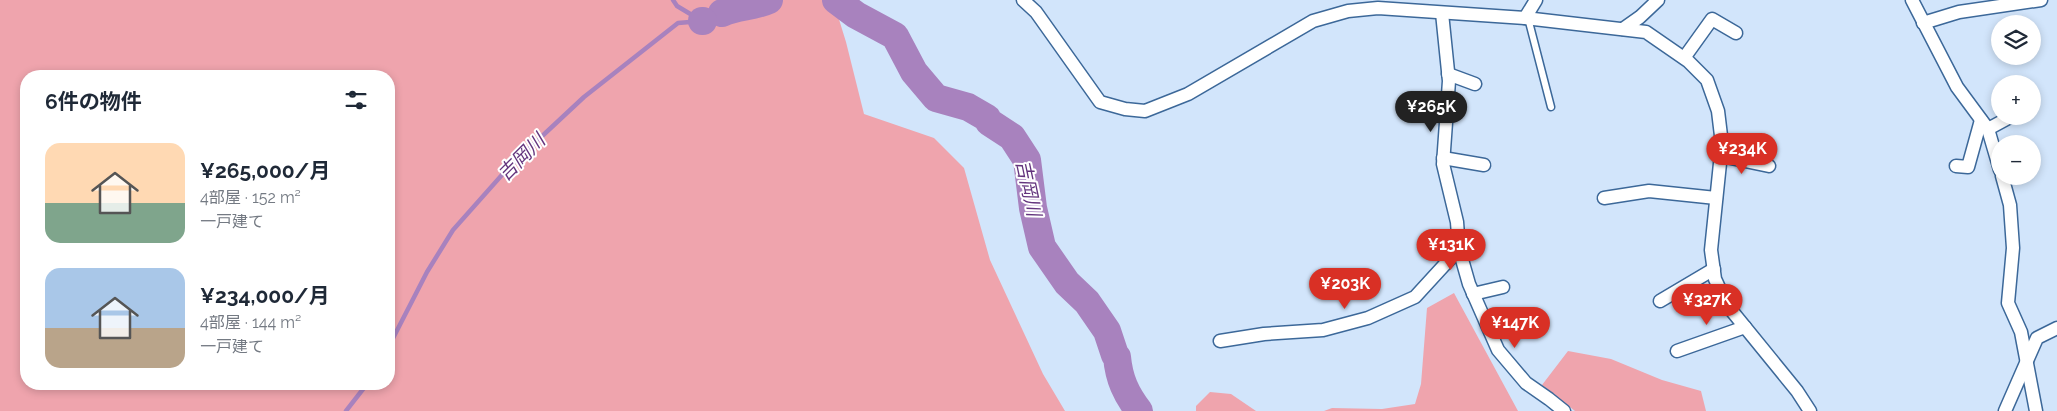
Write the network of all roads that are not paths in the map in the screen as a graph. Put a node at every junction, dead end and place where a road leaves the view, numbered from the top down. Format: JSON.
{"nodes":[{"id":1,"x":1023,"y":0,"type":"edge"},
{"id":2,"x":1536,"y":0,"type":"edge"},
{"id":3,"x":1658,"y":0,"type":"edge"},
{"id":4,"x":1912,"y":0,"type":"edge"},
{"id":5,"x":2041,"y":0,"type":"edge"},
{"id":6,"x":1442,"y":13,"type":"junction"},
{"id":7,"x":1526,"y":18,"type":"junction"},
{"id":8,"x":1923,"y":23,"type":"junction"},
{"id":9,"x":1622,"y":30,"type":"junction"},
{"id":10,"x":1736,"y":33,"type":"dead end"},
{"id":11,"x":1684,"y":58,"type":"junction"},
{"id":12,"x":1448,"y":74,"type":"junction"},
{"id":13,"x":1475,"y":84,"type":"dead end"},
{"id":14,"x":1552,"y":107,"type":"dead end"},
{"id":15,"x":1991,"y":122,"type":"edge"},
{"id":16,"x":1985,"y":124,"type":"junction"},
{"id":17,"x":1991,"y":142,"type":"edge"},
{"id":18,"x":1721,"y":156,"type":"junction"},
{"id":19,"x":1443,"y":158,"type":"junction"},
{"id":20,"x":1484,"y":165,"type":"dead end"},
{"id":21,"x":1769,"y":166,"type":"dead end"},
{"id":22,"x":1956,"y":166,"type":"dead end"},
{"id":23,"x":2004,"y":185,"type":"edge"},
{"id":24,"x":1604,"y":198,"type":"dead end"},
{"id":25,"x":1716,"y":198,"type":"junction"},
{"id":26,"x":1459,"y":249,"type":"junction"},
{"id":27,"x":1714,"y":269,"type":"junction"},
{"id":28,"x":1503,"y":288,"type":"dead end"},
{"id":29,"x":1473,"y":294,"type":"junction"},
{"id":30,"x":1660,"y":301,"type":"dead end"},
{"id":31,"x":1745,"y":327,"type":"junction"},
{"id":32,"x":2057,"y":328,"type":"edge"},
{"id":33,"x":1220,"y":341,"type":"dead end"},
{"id":34,"x":1676,"y":351,"type":"dead end"},
{"id":35,"x":2027,"y":359,"type":"junction"},
{"id":36,"x":1564,"y":411,"type":"edge"},
{"id":37,"x":1810,"y":411,"type":"edge"},
{"id":38,"x":2005,"y":411,"type":"edge"},
{"id":39,"x":2036,"y":411,"type":"edge"}],
"edges":[{"from":1,"to":6,"type":"street"},
{"from":2,"to":7,"type":"street"},
{"from":3,"to":9,"type":"street"},
{"from":4,"to":8,"type":"street"},
{"from":5,"to":8,"type":"street"},
{"from":6,"to":7,"type":"street"},
{"from":6,"to":12,"type":"street"},
{"from":7,"to":9,"type":"street"},
{"from":7,"to":14,"type":"lane"},
{"from":8,"to":16,"type":"street"},
{"from":9,"to":11,"type":"street"},
{"from":10,"to":11,"type":"street"},
{"from":11,"to":18,"type":"street"},
{"from":12,"to":13,"type":"street"},
{"from":12,"to":19,"type":"street"},
{"from":15,"to":16,"type":"street"},
{"from":16,"to":17,"type":"street"},
{"from":16,"to":22,"type":"street"},
{"from":18,"to":21,"type":"street"},
{"from":18,"to":25,"type":"street"},
{"from":19,"to":20,"type":"street"},
{"from":19,"to":26,"type":"street"},
{"from":23,"to":35,"type":"street"},
{"from":24,"to":25,"type":"street"},
{"from":25,"to":27,"type":"street"},
{"from":26,"to":29,"type":"street"},
{"from":26,"to":33,"type":"street"},
{"from":27,"to":30,"type":"street"},
{"from":27,"to":31,"type":"street"},
{"from":28,"to":29,"type":"street"},
{"from":29,"to":36,"type":"street"},
{"from":31,"to":34,"type":"street"},
{"from":31,"to":37,"type":"street"},
{"from":32,"to":35,"type":"street"},
{"from":35,"to":38,"type":"street"},
{"from":35,"to":39,"type":"street"}]}
